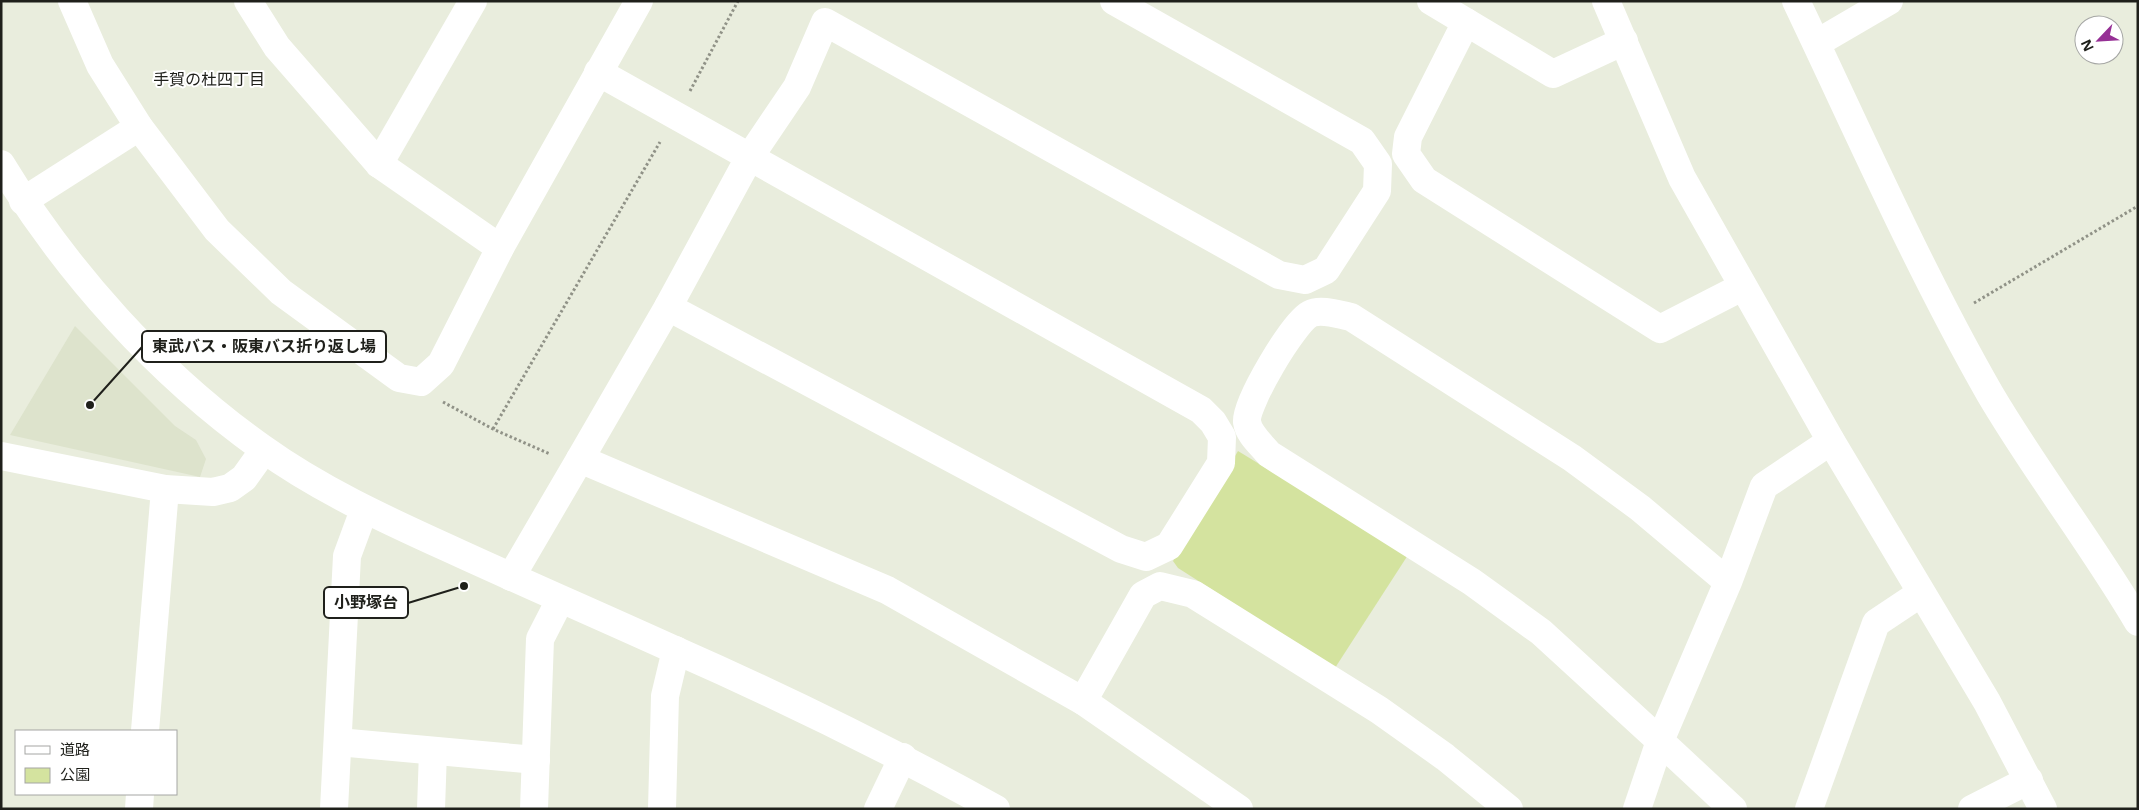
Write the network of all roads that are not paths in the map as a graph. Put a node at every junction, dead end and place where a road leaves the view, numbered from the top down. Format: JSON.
{"nodes":[{"id":1,"x":72,"y":1,"type":"edge"},
{"id":2,"x":248,"y":1,"type":"edge"},
{"id":3,"x":473,"y":1,"type":"edge"},
{"id":4,"x":639,"y":1,"type":"edge"},
{"id":5,"x":1114,"y":1,"type":"edge"},
{"id":6,"x":1431,"y":1,"type":"edge"},
{"id":7,"x":1606,"y":1,"type":"edge"},
{"id":8,"x":1796,"y":1,"type":"edge"},
{"id":9,"x":1889,"y":1,"type":"edge"},
{"id":10,"x":827,"y":12,"type":"edge"},
{"id":11,"x":1466,"y":22,"type":"junction"},
{"id":12,"x":1624,"y":41,"type":"junction"},
{"id":13,"x":1817,"y":43,"type":"junction"},
{"id":14,"x":598,"y":72,"type":"junction"},
{"id":15,"x":138,"y":127,"type":"junction"},
{"id":16,"x":750,"y":158,"type":"junction"},
{"id":17,"x":1,"y":164,"type":"edge"},
{"id":18,"x":379,"y":164,"type":"junction"},
{"id":19,"x":23,"y":201,"type":"junction"},
{"id":20,"x":500,"y":248,"type":"junction"},
{"id":21,"x":1742,"y":287,"type":"junction"},
{"id":22,"x":668,"y":307,"type":"junction"},
{"id":23,"x":1831,"y":441,"type":"junction"},
{"id":24,"x":264,"y":450,"type":"junction"},
{"id":25,"x":1,"y":456,"type":"edge"},
{"id":26,"x":580,"y":459,"type":"junction"},
{"id":27,"x":165,"y":489,"type":"junction"},
{"id":28,"x":364,"y":510,"type":"junction"},
{"id":29,"x":511,"y":577,"type":"junction"},
{"id":30,"x":1728,"y":582,"type":"junction"},
{"id":31,"x":1921,"y":593,"type":"junction"},
{"id":32,"x":560,"y":600,"type":"junction"},
{"id":33,"x":2138,"y":622,"type":"edge"},
{"id":34,"x":676,"y":650,"type":"junction"},
{"id":35,"x":1083,"y":701,"type":"junction"},
{"id":36,"x":145,"y":730,"type":"edge"},
{"id":37,"x":1660,"y":741,"type":"junction"},
{"id":38,"x":338,"y":742,"type":"junction"},
{"id":39,"x":433,"y":751,"type":"junction"},
{"id":40,"x":903,"y":757,"type":"junction"},
{"id":41,"x":536,"y":760,"type":"junction"},
{"id":42,"x":2029,"y":780,"type":"junction"},
{"id":43,"x":140,"y":795,"type":"edge"},
{"id":44,"x":1224,"y":804,"type":"edge"},
{"id":45,"x":139,"y":809,"type":"edge"},
{"id":46,"x":334,"y":809,"type":"edge"},
{"id":47,"x":431,"y":809,"type":"edge"},
{"id":48,"x":534,"y":809,"type":"edge"},
{"id":49,"x":662,"y":809,"type":"edge"},
{"id":50,"x":878,"y":809,"type":"edge"},
{"id":51,"x":996,"y":809,"type":"edge"},
{"id":52,"x":1509,"y":809,"type":"edge"},
{"id":53,"x":1637,"y":809,"type":"edge"},
{"id":54,"x":1733,"y":809,"type":"edge"},
{"id":55,"x":1809,"y":809,"type":"edge"},
{"id":56,"x":1972,"y":809,"type":"edge"},
{"id":57,"x":2043,"y":809,"type":"edge"}],
"edges":[{"from":1,"to":15,"type":"street"},
{"from":2,"to":18,"type":"street"},
{"from":3,"to":18,"type":"street"},
{"from":4,"to":14,"type":"street"},
{"from":5,"to":10,"type":"street"},
{"from":6,"to":11,"type":"street"},
{"from":7,"to":12,"type":"street"},
{"from":8,"to":13,"type":"street"},
{"from":9,"to":13,"type":"street"},
{"from":10,"to":16,"type":"street"},
{"from":11,"to":12,"type":"street"},
{"from":11,"to":21,"type":"street"},
{"from":12,"to":21,"type":"street"},
{"from":13,"to":33,"type":"street"},
{"from":14,"to":16,"type":"street"},
{"from":14,"to":20,"type":"street"},
{"from":15,"to":19,"type":"street"},
{"from":15,"to":20,"type":"street"},
{"from":16,"to":22,"type":"street"},
{"from":16,"to":22,"type":"street"},
{"from":17,"to":19,"type":"street"},
{"from":18,"to":20,"type":"street"},
{"from":19,"to":24,"type":"street"},
{"from":21,"to":23,"type":"street"},
{"from":22,"to":26,"type":"street"},
{"from":23,"to":30,"type":"street"},
{"from":23,"to":31,"type":"street"},
{"from":24,"to":27,"type":"street"},
{"from":24,"to":28,"type":"street"},
{"from":25,"to":27,"type":"street"},
{"from":26,"to":29,"type":"street"},
{"from":26,"to":35,"type":"street"},
{"from":27,"to":36,"type":"street"},
{"from":28,"to":29,"type":"street"},
{"from":28,"to":38,"type":"street"},
{"from":29,"to":32,"type":"street"},
{"from":30,"to":37,"type":"street"},
{"from":30,"to":37,"type":"street"},
{"from":31,"to":42,"type":"street"},
{"from":31,"to":55,"type":"street"},
{"from":32,"to":34,"type":"street"},
{"from":32,"to":41,"type":"street"},
{"from":34,"to":40,"type":"street"},
{"from":34,"to":49,"type":"street"},
{"from":35,"to":44,"type":"street"},
{"from":35,"to":52,"type":"street"},
{"from":37,"to":53,"type":"street"},
{"from":37,"to":54,"type":"street"},
{"from":38,"to":39,"type":"street"},
{"from":38,"to":46,"type":"street"},
{"from":39,"to":41,"type":"street"},
{"from":39,"to":47,"type":"street"},
{"from":40,"to":50,"type":"street"},
{"from":40,"to":51,"type":"street"},
{"from":41,"to":48,"type":"street"},
{"from":42,"to":56,"type":"street"},
{"from":42,"to":57,"type":"street"},
{"from":43,"to":45,"type":"street"}]}
